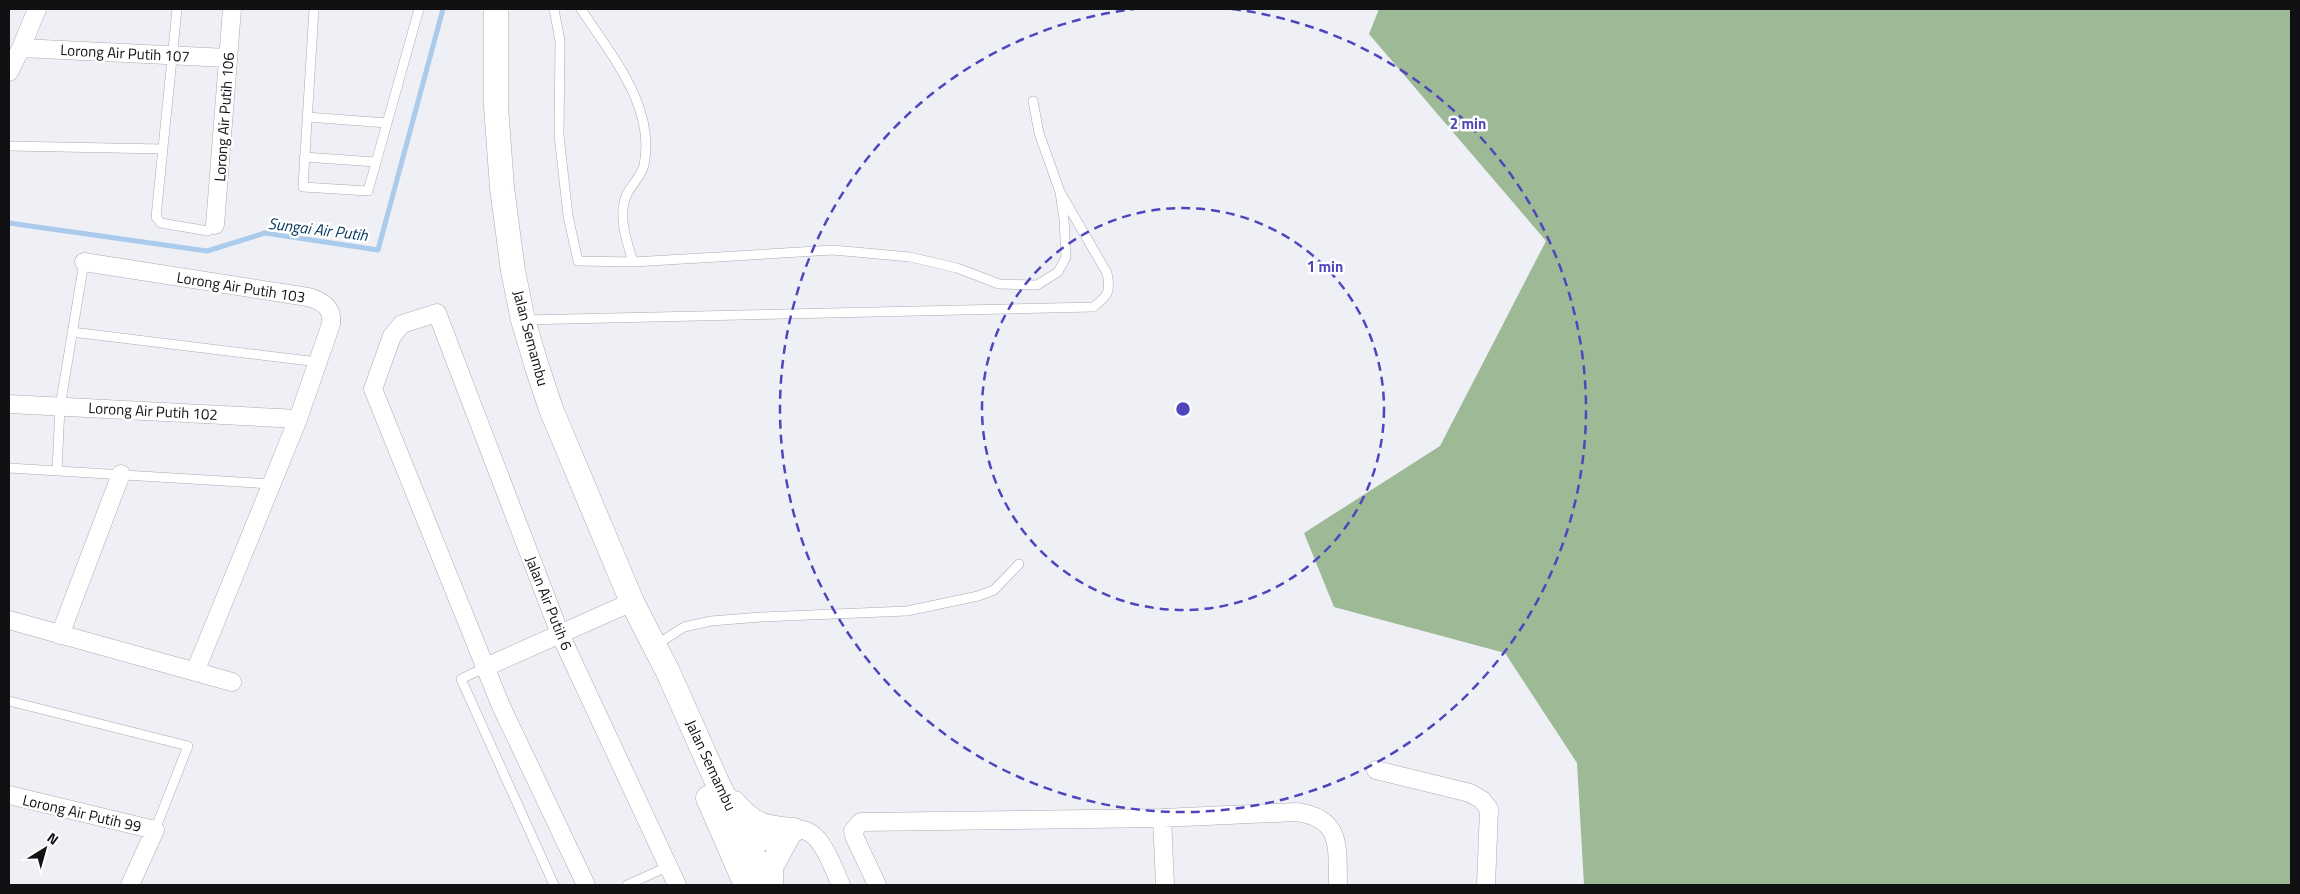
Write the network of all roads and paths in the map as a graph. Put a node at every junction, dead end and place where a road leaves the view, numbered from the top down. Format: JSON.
{"nodes":[{"id":1,"x":36,"y":9,"type":"edge"},
{"id":2,"x":177,"y":9,"type":"edge"},
{"id":3,"x":232,"y":9,"type":"edge"},
{"id":4,"x":314,"y":9,"type":"edge"},
{"id":5,"x":419,"y":9,"type":"edge"},
{"id":6,"x":496,"y":9,"type":"edge"},
{"id":7,"x":554,"y":9,"type":"edge"},
{"id":8,"x":582,"y":9,"type":"edge"},
{"id":9,"x":21,"y":48,"type":"junction"},
{"id":10,"x":172,"y":55,"type":"junction"},
{"id":11,"x":228,"y":58,"type":"junction"},
{"id":12,"x":9,"y":72,"type":"edge"},
{"id":13,"x":1033,"y":101,"type":"dead end"},
{"id":14,"x":307,"y":116,"type":"junction"},
{"id":15,"x":387,"y":123,"type":"junction"},
{"id":16,"x":9,"y":146,"type":"edge"},
{"id":17,"x":163,"y":149,"type":"junction"},
{"id":18,"x":304,"y":156,"type":"junction"},
{"id":19,"x":376,"y":162,"type":"junction"},
{"id":20,"x":1060,"y":192,"type":"junction"},
{"id":21,"x":215,"y":225,"type":"joint"},
{"id":22,"x":84,"y":262,"type":"joint"},
{"id":23,"x":633,"y":262,"type":"junction"},
{"id":24,"x":523,"y":320,"type":"junction"},
{"id":25,"x":72,"y":332,"type":"junction"},
{"id":26,"x":318,"y":362,"type":"junction"},
{"id":27,"x":9,"y":404,"type":"edge"},
{"id":28,"x":60,"y":407,"type":"junction"},
{"id":29,"x":298,"y":419,"type":"junction"},
{"id":30,"x":9,"y":468,"type":"edge"},
{"id":31,"x":57,"y":471,"type":"junction"},
{"id":32,"x":121,"y":474,"type":"junction"},
{"id":33,"x":271,"y":484,"type":"junction"},
{"id":34,"x":1019,"y":564,"type":"dead end"},
{"id":35,"x":632,"y":602,"type":"junction"},
{"id":36,"x":9,"y":620,"type":"edge"},
{"id":37,"x":560,"y":634,"type":"junction"},
{"id":38,"x":60,"y":635,"type":"junction"},
{"id":39,"x":654,"y":647,"type":"junction"},
{"id":40,"x":486,"y":667,"type":"junction"},
{"id":41,"x":195,"y":672,"type":"junction"},
{"id":42,"x":232,"y":682,"type":"dead end"},
{"id":43,"x":9,"y":701,"type":"edge"},
{"id":44,"x":1376,"y":770,"type":"dead end"},
{"id":45,"x":717,"y":782,"type":"junction"},
{"id":46,"x":9,"y":795,"type":"edge"},
{"id":47,"x":1162,"y":818,"type":"junction"},
{"id":48,"x":156,"y":830,"type":"junction"},
{"id":49,"x":792,"y":831,"type":"junction"},
{"id":50,"x":725,"y":837,"type":"junction"},
{"id":51,"x":750,"y":848,"type":"junction"},
{"id":52,"x":669,"y":866,"type":"junction"},
{"id":53,"x":743,"y":878,"type":"edge"},
{"id":54,"x":130,"y":885,"type":"edge"},
{"id":55,"x":554,"y":885,"type":"edge"},
{"id":56,"x":586,"y":885,"type":"edge"},
{"id":57,"x":626,"y":885,"type":"edge"},
{"id":58,"x":677,"y":885,"type":"edge"},
{"id":59,"x":764,"y":885,"type":"edge"},
{"id":60,"x":771,"y":885,"type":"edge"},
{"id":61,"x":840,"y":885,"type":"edge"},
{"id":62,"x":876,"y":885,"type":"edge"},
{"id":63,"x":1165,"y":885,"type":"edge"},
{"id":64,"x":1338,"y":885,"type":"edge"},
{"id":65,"x":1486,"y":885,"type":"edge"}],
"edges":[{"from":1,"to":9,"type":"street"},
{"from":2,"to":10,"type":"lane"},
{"from":3,"to":11,"type":"street","name":"Lorong Air Putih 106"},
{"from":4,"to":14,"type":"lane"},
{"from":5,"to":15,"type":"lane"},
{"from":6,"to":24,"type":"main road","name":"Jalan Semambu"},
{"from":7,"to":23,"type":"lane"},
{"from":8,"to":23,"type":"lane"},
{"from":9,"to":10,"type":"street","name":"Lorong Air Putih 107"},
{"from":9,"to":12,"type":"street"},
{"from":10,"to":11,"type":"street","name":"Lorong Air Putih 107"},
{"from":10,"to":17,"type":"lane"},
{"from":11,"to":21,"type":"street","name":"Lorong Air Putih 106"},
{"from":13,"to":20,"type":"lane"},
{"from":14,"to":15,"type":"lane"},
{"from":14,"to":18,"type":"lane"},
{"from":15,"to":19,"type":"lane"},
{"from":16,"to":17,"type":"lane"},
{"from":17,"to":21,"type":"lane"},
{"from":18,"to":19,"type":"lane"},
{"from":18,"to":19,"type":"lane"},
{"from":20,"to":23,"type":"lane"},
{"from":20,"to":24,"type":"lane"},
{"from":22,"to":25,"type":"lane"},
{"from":22,"to":26,"type":"street","name":"Lorong Air Putih 103"},
{"from":24,"to":35,"type":"main road","name":"Jalan Semambu"},
{"from":25,"to":26,"type":"lane"},
{"from":25,"to":28,"type":"lane"},
{"from":26,"to":29,"type":"street","name":"Lorong Air Putih 103"},
{"from":27,"to":28,"type":"street","name":"Lorong Air Putih 102"},
{"from":28,"to":29,"type":"street","name":"Lorong Air Putih 102"},
{"from":28,"to":31,"type":"lane"},
{"from":29,"to":33,"type":"street","name":"Lorong Air Putih 103"},
{"from":30,"to":31,"type":"lane"},
{"from":31,"to":32,"type":"lane"},
{"from":32,"to":33,"type":"lane"},
{"from":32,"to":38,"type":"street"},
{"from":33,"to":41,"type":"street","name":"Lorong Air Putih 103"},
{"from":34,"to":39,"type":"lane"},
{"from":35,"to":37,"type":"street"},
{"from":35,"to":39,"type":"main road","name":"Jalan Semambu"},
{"from":36,"to":38,"type":"street"},
{"from":37,"to":40,"type":"street"},
{"from":37,"to":40,"type":"street","name":"Jalan Air Putih 6"},
{"from":37,"to":52,"type":"street","name":"Jalan Air Putih 6"},
{"from":38,"to":41,"type":"street"},
{"from":39,"to":45,"type":"main road","name":"Jalan Semambu"},
{"from":39,"to":50,"type":"main road","name":"Jalan Semambu"},
{"from":40,"to":55,"type":"lane"},
{"from":40,"to":56,"type":"street"},
{"from":41,"to":42,"type":"street"},
{"from":43,"to":48,"type":"lane"},
{"from":44,"to":65,"type":"street"},
{"from":45,"to":49,"type":"main road"},
{"from":45,"to":51,"type":"main road","name":"Jalan Semambu"},
{"from":46,"to":48,"type":"street","name":"Lorong Air Putih 99"},
{"from":47,"to":62,"type":"street"},
{"from":47,"to":63,"type":"street"},
{"from":47,"to":64,"type":"street"},
{"from":48,"to":54,"type":"street"},
{"from":49,"to":51,"type":"street"},
{"from":49,"to":60,"type":"main road"},
{"from":49,"to":61,"type":"street"},
{"from":50,"to":51,"type":"main road"},
{"from":50,"to":53,"type":"main road","name":"Jalan Semambu"},
{"from":51,"to":53,"type":"main road"},
{"from":51,"to":59,"type":"main road","name":"Jalan Semambu"},
{"from":52,"to":57,"type":"lane"},
{"from":52,"to":58,"type":"street","name":"Jalan Air Putih 6"}]}
